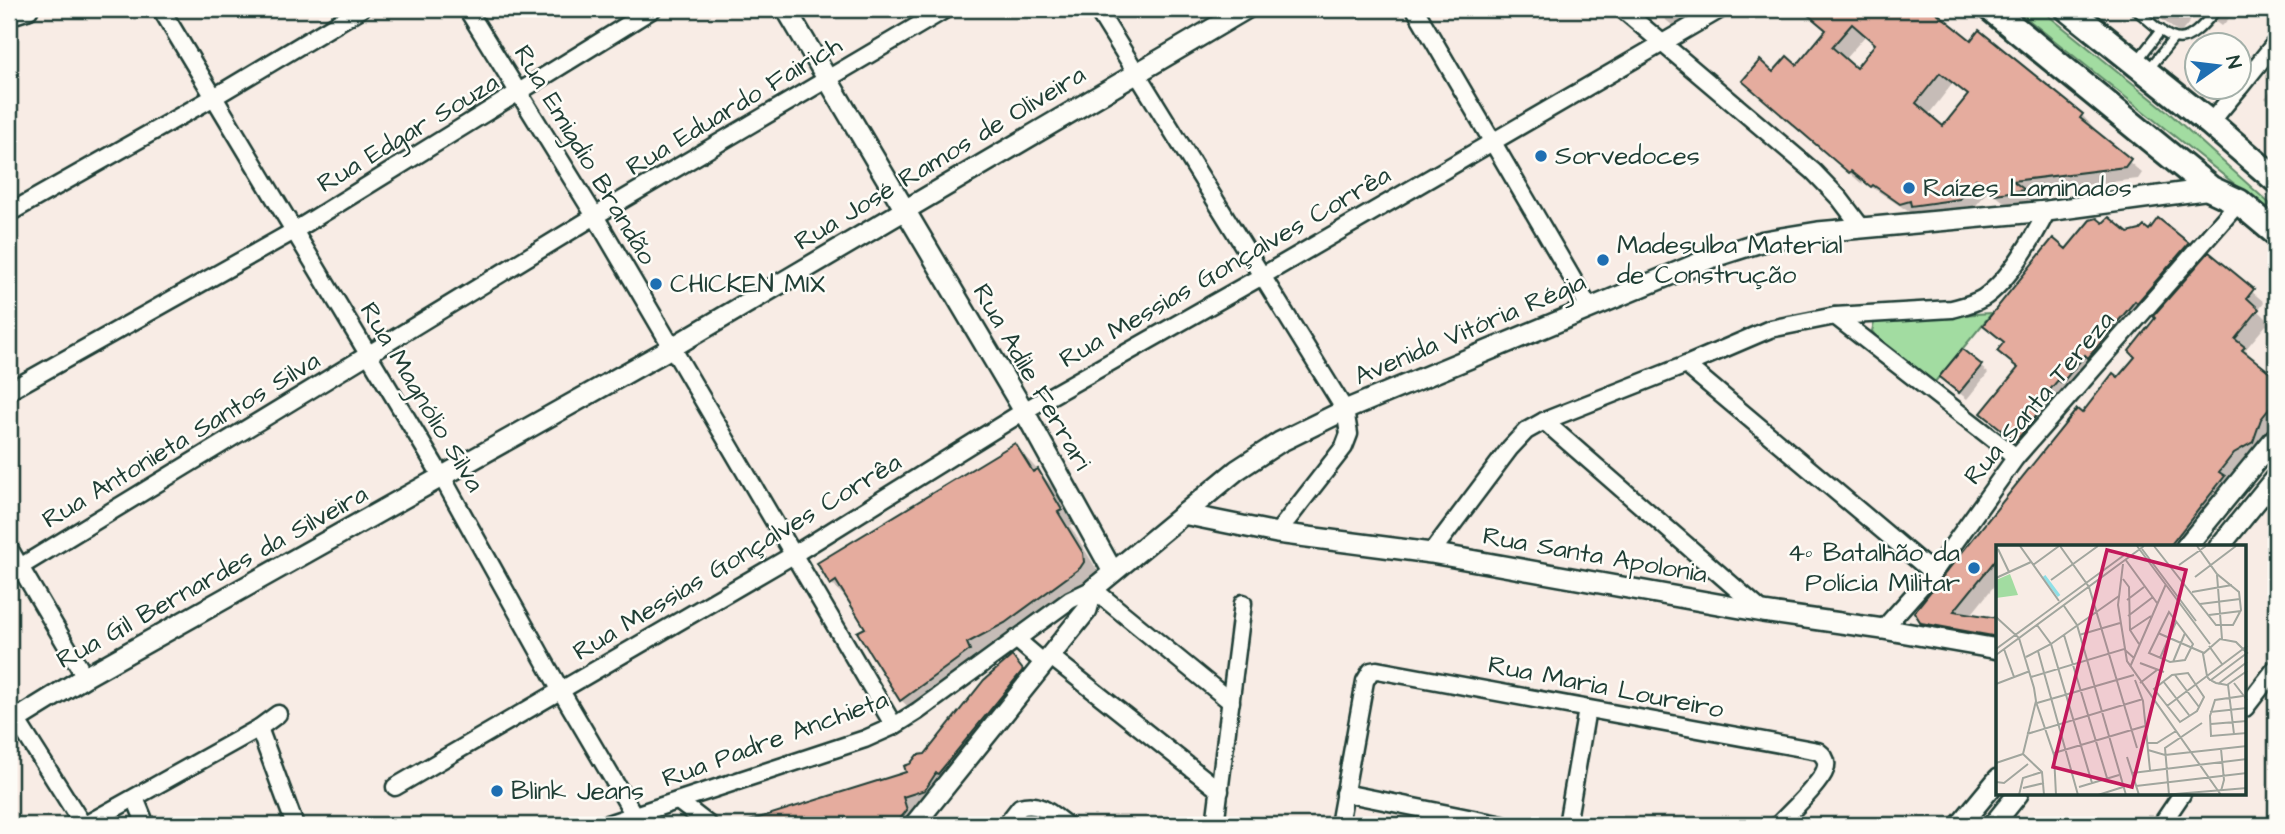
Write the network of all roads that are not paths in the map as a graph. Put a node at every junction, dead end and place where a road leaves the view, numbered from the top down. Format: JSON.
{"nodes":[{"id":1,"x":27,"y":9,"type":"edge"},
{"id":2,"x":161,"y":9,"type":"edge"},
{"id":3,"x":361,"y":9,"type":"edge"},
{"id":4,"x":467,"y":9,"type":"edge"},
{"id":5,"x":653,"y":9,"type":"edge"},
{"id":6,"x":786,"y":9,"type":"edge"},
{"id":7,"x":946,"y":9,"type":"edge"},
{"id":8,"x":1097,"y":9,"type":"edge"},
{"id":9,"x":1246,"y":9,"type":"edge"},
{"id":10,"x":1415,"y":9,"type":"edge"},
{"id":11,"x":1622,"y":9,"type":"edge"},
{"id":12,"x":1721,"y":9,"type":"edge"},
{"id":13,"x":1991,"y":9,"type":"edge"},
{"id":14,"x":2068,"y":9,"type":"edge"},
{"id":15,"x":2135,"y":9,"type":"edge"},
{"id":16,"x":2217,"y":9,"type":"edge"},
{"id":17,"x":9,"y":15,"type":"edge"},
{"id":18,"x":2161,"y":30,"type":"junction"},
{"id":19,"x":2174,"y":37,"type":"junction"},
{"id":20,"x":2276,"y":42,"type":"edge"},
{"id":21,"x":1664,"y":43,"type":"junction"},
{"id":22,"x":2141,"y":68,"type":"junction"},
{"id":23,"x":2254,"y":69,"type":"edge"},
{"id":24,"x":1136,"y":73,"type":"junction"},
{"id":25,"x":828,"y":79,"type":"junction"},
{"id":26,"x":520,"y":93,"type":"junction"},
{"id":27,"x":214,"y":97,"type":"junction"},
{"id":28,"x":2227,"y":102,"type":"edge"},
{"id":29,"x":2210,"y":123,"type":"junction"},
{"id":30,"x":1493,"y":140,"type":"junction"},
{"id":31,"x":2276,"y":180,"type":"edge"},
{"id":32,"x":2211,"y":189,"type":"junction"},
{"id":33,"x":2239,"y":202,"type":"junction"},
{"id":34,"x":904,"y":211,"type":"junction"},
{"id":35,"x":2047,"y":211,"type":"junction"},
{"id":36,"x":9,"y":213,"type":"edge"},
{"id":37,"x":595,"y":216,"type":"junction"},
{"id":38,"x":1861,"y":228,"type":"junction"},
{"id":39,"x":294,"y":231,"type":"junction"},
{"id":40,"x":2276,"y":233,"type":"edge"},
{"id":41,"x":1262,"y":276,"type":"junction"},
{"id":42,"x":1590,"y":307,"type":"junction"},
{"id":43,"x":1835,"y":316,"type":"junction"},
{"id":44,"x":671,"y":348,"type":"junction"},
{"id":45,"x":368,"y":356,"type":"junction"},
{"id":46,"x":1686,"y":365,"type":"junction"},
{"id":47,"x":9,"y":391,"type":"edge"},
{"id":48,"x":1345,"y":410,"type":"junction"},
{"id":49,"x":1024,"y":411,"type":"junction"},
{"id":50,"x":1544,"y":421,"type":"junction"},
{"id":51,"x":2276,"y":437,"type":"edge"},
{"id":52,"x":2016,"y":457,"type":"junction"},
{"id":53,"x":2269,"y":459,"type":"edge"},
{"id":54,"x":442,"y":477,"type":"junction"},
{"id":55,"x":2276,"y":477,"type":"edge"},
{"id":56,"x":1182,"y":514,"type":"junction"},
{"id":57,"x":1277,"y":533,"type":"junction"},
{"id":58,"x":2188,"y":545,"type":"edge"},
{"id":59,"x":2222,"y":545,"type":"edge"},
{"id":60,"x":9,"y":548,"type":"edge"},
{"id":61,"x":1431,"y":553,"type":"junction"},
{"id":62,"x":793,"y":555,"type":"junction"},
{"id":63,"x":20,"y":567,"type":"junction"},
{"id":64,"x":1113,"y":572,"type":"junction"},
{"id":65,"x":1933,"y":573,"type":"junction"},
{"id":66,"x":1093,"y":589,"type":"junction"},
{"id":67,"x":1243,"y":603,"type":"dead end"},
{"id":68,"x":1763,"y":612,"type":"junction"},
{"id":69,"x":1883,"y":629,"type":"junction"},
{"id":70,"x":1016,"y":639,"type":"junction"},
{"id":71,"x":1996,"y":649,"type":"edge"},
{"id":72,"x":1047,"y":660,"type":"junction"},
{"id":73,"x":2276,"y":668,"type":"edge"},
{"id":74,"x":85,"y":677,"type":"junction"},
{"id":75,"x":561,"y":691,"type":"junction"},
{"id":76,"x":1231,"y":702,"type":"junction"},
{"id":77,"x":2246,"y":707,"type":"edge"},
{"id":78,"x":1587,"y":709,"type":"junction"},
{"id":79,"x":278,"y":714,"type":"dead end"},
{"id":80,"x":13,"y":722,"type":"edge"},
{"id":81,"x":894,"y":726,"type":"junction"},
{"id":82,"x":259,"y":728,"type":"junction"},
{"id":83,"x":1996,"y":781,"type":"edge"},
{"id":84,"x":395,"y":787,"type":"dead end"},
{"id":85,"x":1220,"y":791,"type":"junction"},
{"id":86,"x":1344,"y":793,"type":"junction"},
{"id":87,"x":2016,"y":796,"type":"edge"},
{"id":88,"x":2181,"y":796,"type":"edge"},
{"id":89,"x":135,"y":798,"type":"junction"},
{"id":90,"x":678,"y":801,"type":"junction"},
{"id":91,"x":634,"y":815,"type":"junction"},
{"id":92,"x":83,"y":825,"type":"edge"},
{"id":93,"x":146,"y":825,"type":"edge"},
{"id":94,"x":295,"y":825,"type":"edge"},
{"id":95,"x":604,"y":825,"type":"edge"},
{"id":96,"x":709,"y":825,"type":"edge"},
{"id":97,"x":914,"y":825,"type":"edge"},
{"id":98,"x":1006,"y":825,"type":"edge"},
{"id":99,"x":1066,"y":825,"type":"edge"},
{"id":100,"x":1215,"y":825,"type":"edge"},
{"id":101,"x":1339,"y":825,"type":"edge"},
{"id":102,"x":1503,"y":825,"type":"edge"},
{"id":103,"x":1567,"y":825,"type":"edge"},
{"id":104,"x":1778,"y":825,"type":"edge"},
{"id":105,"x":1960,"y":825,"type":"edge"},
{"id":106,"x":1993,"y":825,"type":"edge"},
{"id":107,"x":2161,"y":825,"type":"edge"}],
"edges":[{"from":1,"to":17,"type":"street"},
{"from":2,"to":27,"type":"street","name":"Rua Magnólio Silva"},
{"from":3,"to":27,"type":"street"},
{"from":4,"to":26,"type":"street","name":"Rua Emigdio Brandão"},
{"from":5,"to":26,"type":"street","name":"Rua Edgar Souza"},
{"from":6,"to":25,"type":"street","name":"Rua Adile Ferrari"},
{"from":7,"to":25,"type":"street","name":"Rua Eduardo Fairich"},
{"from":8,"to":24,"type":"street"},
{"from":9,"to":24,"type":"street","name":"Rua José Ramos de Oliveira"},
{"from":10,"to":30,"type":"street"},
{"from":11,"to":21,"type":"street"},
{"from":12,"to":21,"type":"street","name":"Rua Messias Gonçalves Corrêa"},
{"from":13,"to":32,"type":"main road"},
{"from":14,"to":22,"type":"main road"},
{"from":15,"to":18,"type":"lane"},
{"from":16,"to":19,"type":"lane"},
{"from":18,"to":19,"type":"lane"},
{"from":18,"to":22,"type":"lane"},
{"from":19,"to":22,"type":"lane"},
{"from":20,"to":23,"type":"street"},
{"from":21,"to":30,"type":"street","name":"Rua Messias Gonçalves Corrêa"},
{"from":21,"to":38,"type":"street"},
{"from":22,"to":29,"type":"main road"},
{"from":24,"to":34,"type":"street","name":"Rua José Ramos de Oliveira"},
{"from":24,"to":41,"type":"street"},
{"from":25,"to":34,"type":"street","name":"Rua Adile Ferrari"},
{"from":25,"to":37,"type":"street","name":"Rua Eduardo Fairich"},
{"from":26,"to":37,"type":"street","name":"Rua Emigdio Brandão"},
{"from":26,"to":39,"type":"street","name":"Rua Edgar Souza"},
{"from":27,"to":36,"type":"street"},
{"from":27,"to":39,"type":"street","name":"Rua Magnólio Silva"},
{"from":28,"to":29,"type":"street"},
{"from":29,"to":31,"type":"main road"},
{"from":30,"to":41,"type":"street","name":"Rua Messias Gonçalves Corrêa"},
{"from":30,"to":42,"type":"street"},
{"from":32,"to":33,"type":"main road"},
{"from":32,"to":35,"type":"street","name":"Avenida Vitória Régia"},
{"from":33,"to":40,"type":"main road"},
{"from":33,"to":52,"type":"street","name":"Rua Santa Tereza"},
{"from":34,"to":44,"type":"street","name":"Rua José Ramos de Oliveira"},
{"from":34,"to":49,"type":"street","name":"Rua Adile Ferrari"},
{"from":35,"to":38,"type":"street","name":"Avenida Vitória Régia"},
{"from":35,"to":43,"type":"street"},
{"from":37,"to":44,"type":"street","name":"Rua Emigdio Brandão"},
{"from":37,"to":45,"type":"street","name":"Rua Eduardo Fairich"},
{"from":38,"to":42,"type":"street","name":"Avenida Vitória Régia"},
{"from":39,"to":45,"type":"street","name":"Rua Magnólio Silva"},
{"from":39,"to":47,"type":"street","name":"Rua Edgar Souza"},
{"from":41,"to":48,"type":"street"},
{"from":41,"to":49,"type":"street","name":"Rua Messias Gonçalves Corrêa"},
{"from":42,"to":48,"type":"street","name":"Avenida Vitória Régia"},
{"from":43,"to":46,"type":"street"},
{"from":43,"to":52,"type":"street"},
{"from":44,"to":54,"type":"street","name":"Rua José Ramos de Oliveira"},
{"from":44,"to":62,"type":"street","name":"Rua Emigdio Brandão"},
{"from":45,"to":54,"type":"street","name":"Rua Magnólio Silva"},
{"from":45,"to":63,"type":"street","name":"Rua Antonieta Santos Silva"},
{"from":46,"to":50,"type":"street"},
{"from":46,"to":65,"type":"street"},
{"from":48,"to":56,"type":"street","name":"Avenida Vitória Régia"},
{"from":48,"to":57,"type":"street"},
{"from":49,"to":62,"type":"street","name":"Rua Messias Gonçalves Corrêa"},
{"from":49,"to":64,"type":"street","name":"Rua Adile Ferrari"},
{"from":50,"to":61,"type":"street"},
{"from":50,"to":68,"type":"street"},
{"from":51,"to":53,"type":"street"},
{"from":52,"to":65,"type":"street","name":"Rua Santa Tereza"},
{"from":53,"to":58,"type":"street"},
{"from":54,"to":74,"type":"street","name":"Rua Gil Bernardes da Silveira"},
{"from":54,"to":75,"type":"street","name":"Rua Magnólio Silva"},
{"from":55,"to":59,"type":"street"},
{"from":56,"to":57,"type":"street","name":"Rua Santa Apolonia"},
{"from":56,"to":64,"type":"street","name":"Avenida Vitória Régia"},
{"from":57,"to":61,"type":"street","name":"Rua Santa Apolonia"},
{"from":60,"to":63,"type":"street"},
{"from":61,"to":68,"type":"street","name":"Rua Santa Apolonia"},
{"from":62,"to":75,"type":"street","name":"Rua Messias Gonçalves Corrêa"},
{"from":62,"to":81,"type":"street","name":"Rua Emigdio Brandão"},
{"from":63,"to":74,"type":"street"},
{"from":64,"to":66,"type":"street","name":"Avenida Vitória Régia"},
{"from":65,"to":69,"type":"street","name":"Rua Santa Tereza"},
{"from":66,"to":70,"type":"street","name":"Rua Padre Anchieta"},
{"from":66,"to":72,"type":"street","name":"Avenida Vitória Régia"},
{"from":66,"to":76,"type":"street"},
{"from":67,"to":76,"type":"street"},
{"from":68,"to":69,"type":"street","name":"Rua Santa Apolonia"},
{"from":69,"to":71,"type":"street","name":"Rua Santa Apolonia"},
{"from":70,"to":72,"type":"street"},
{"from":70,"to":81,"type":"street","name":"Rua Padre Anchieta"},
{"from":72,"to":85,"type":"street"},
{"from":72,"to":97,"type":"street","name":"Avenida Vitória Régia"},
{"from":73,"to":77,"type":"street"},
{"from":74,"to":80,"type":"street","name":"Rua Gil Bernardes da Silveira"},
{"from":75,"to":84,"type":"street","name":"Rua Messias Gonçalves Corrêa"},
{"from":75,"to":91,"type":"street","name":"Rua Magnólio Silva"},
{"from":76,"to":85,"type":"street"},
{"from":78,"to":86,"type":"street","name":"Rua Maria Loureiro"},
{"from":78,"to":103,"type":"street"},
{"from":78,"to":104,"type":"street","name":"Rua Maria Loureiro"},
{"from":79,"to":82,"type":"street"},
{"from":80,"to":92,"type":"street"},
{"from":81,"to":90,"type":"street","name":"Rua Padre Anchieta"},
{"from":82,"to":89,"type":"street"},
{"from":82,"to":94,"type":"street"},
{"from":83,"to":105,"type":"street"},
{"from":85,"to":100,"type":"street"},
{"from":86,"to":101,"type":"street"},
{"from":86,"to":102,"type":"street"},
{"from":87,"to":106,"type":"street"},
{"from":88,"to":107,"type":"street"},
{"from":89,"to":92,"type":"street"},
{"from":89,"to":93,"type":"street"},
{"from":90,"to":91,"type":"street","name":"Rua Padre Anchieta"},
{"from":90,"to":96,"type":"street"},
{"from":91,"to":95,"type":"street","name":"Rua Padre Anchieta"},
{"from":98,"to":99,"type":"street"}]}
